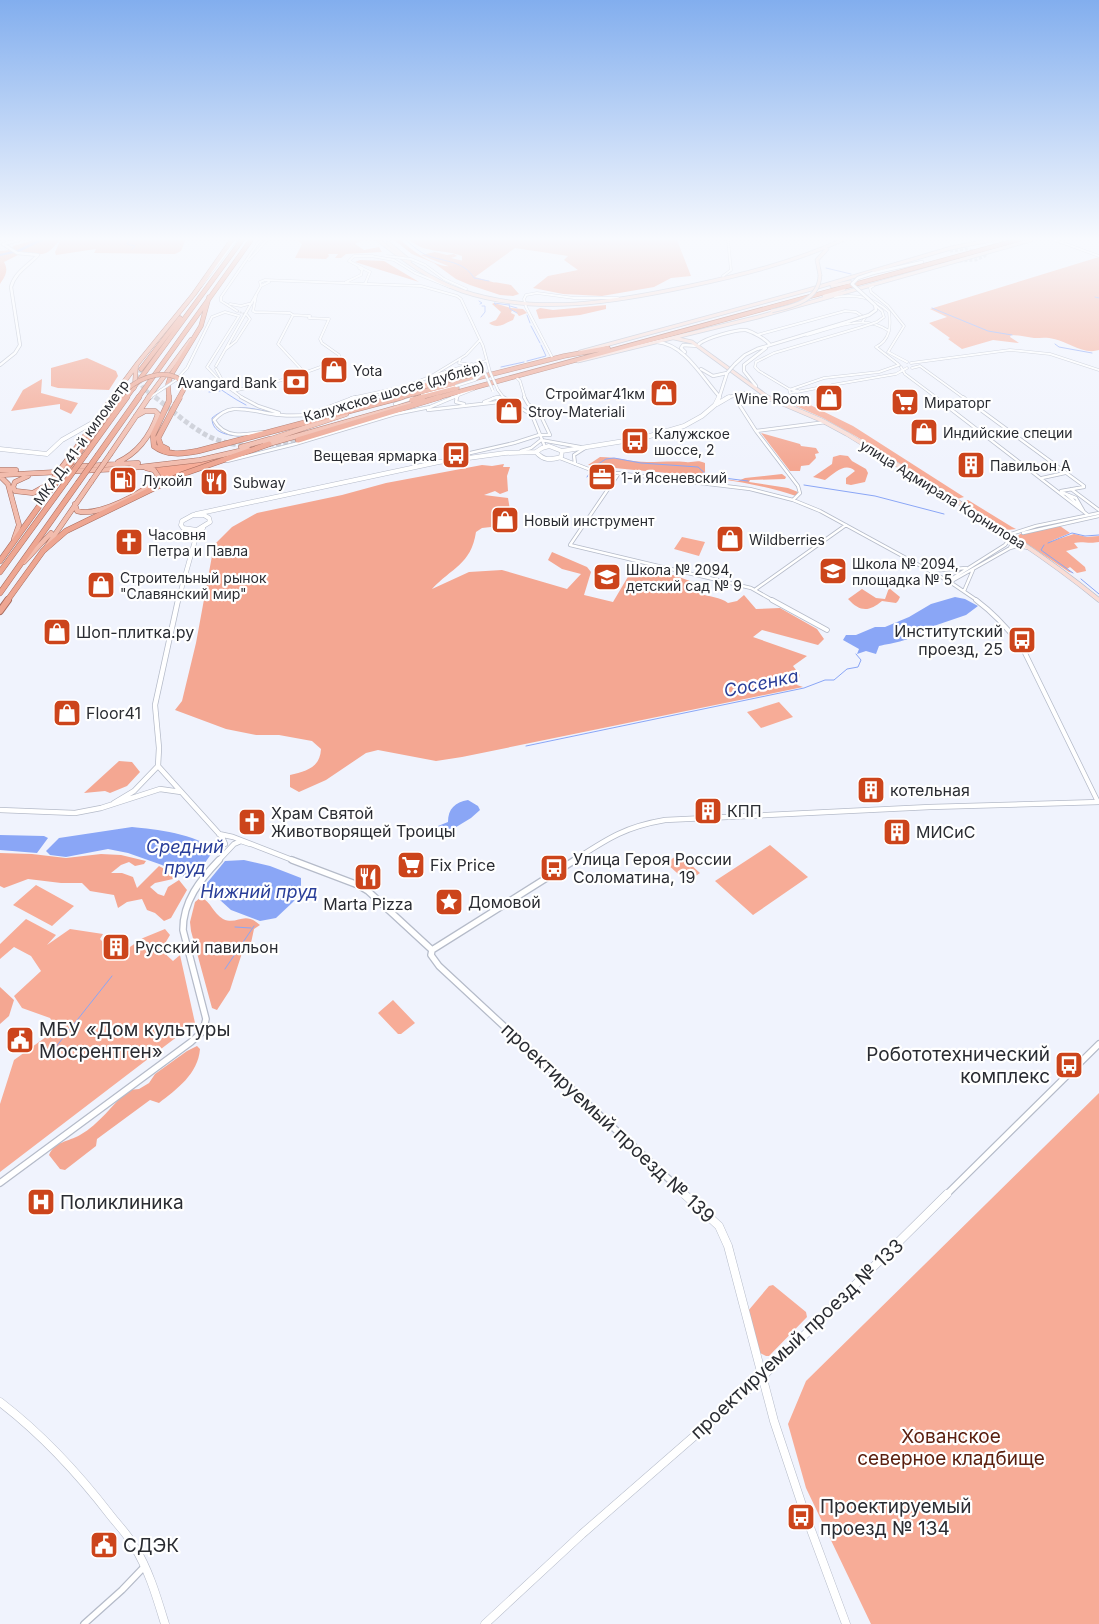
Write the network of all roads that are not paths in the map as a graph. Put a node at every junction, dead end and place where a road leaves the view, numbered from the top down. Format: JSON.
{"nodes":[{"id":1,"x":293,"y":315,"type":"edge"},
{"id":2,"x":15,"y":316,"type":"edge"},
{"id":3,"x":177,"y":316,"type":"edge"},
{"id":4,"x":181,"y":316,"type":"edge"},
{"id":5,"x":186,"y":316,"type":"edge"},
{"id":6,"x":197,"y":316,"type":"edge"},
{"id":7,"x":204,"y":316,"type":"edge"},
{"id":8,"x":215,"y":316,"type":"edge"},
{"id":9,"x":238,"y":316,"type":"edge"},
{"id":10,"x":245,"y":316,"type":"edge"},
{"id":11,"x":248,"y":316,"type":"edge"},
{"id":12,"x":302,"y":316,"type":"edge"},
{"id":13,"x":469,"y":316,"type":"edge"},
{"id":14,"x":532,"y":316,"type":"edge"},
{"id":15,"x":713,"y":316,"type":"edge"},
{"id":16,"x":730,"y":316,"type":"edge"},
{"id":17,"x":741,"y":316,"type":"edge"},
{"id":18,"x":754,"y":316,"type":"edge"},
{"id":19,"x":762,"y":316,"type":"edge"},
{"id":20,"x":827,"y":316,"type":"edge"},
{"id":21,"x":863,"y":316,"type":"edge"},
{"id":22,"x":867,"y":316,"type":"edge"},
{"id":23,"x":883,"y":316,"type":"edge"},
{"id":24,"x":890,"y":316,"type":"edge"},
{"id":25,"x":896,"y":316,"type":"edge"},
{"id":26,"x":863,"y":321,"type":"junction"},
{"id":27,"x":685,"y":332,"type":"junction"},
{"id":28,"x":889,"y":332,"type":"junction"},
{"id":29,"x":695,"y":333,"type":"junction"},
{"id":30,"x":756,"y":335,"type":"junction"},
{"id":31,"x":807,"y":335,"type":"junction"},
{"id":32,"x":674,"y":338,"type":"junction"},
{"id":33,"x":191,"y":340,"type":"junction"},
{"id":34,"x":480,"y":340,"type":"junction"},
{"id":35,"x":657,"y":342,"type":"junction"},
{"id":36,"x":698,"y":345,"type":"junction"},
{"id":37,"x":770,"y":345,"type":"junction"},
{"id":38,"x":608,"y":348,"type":"junction"},
{"id":39,"x":470,"y":351,"type":"junction"},
{"id":40,"x":223,"y":353,"type":"junction"},
{"id":41,"x":485,"y":353,"type":"junction"},
{"id":42,"x":564,"y":356,"type":"junction"},
{"id":43,"x":461,"y":358,"type":"junction"},
{"id":44,"x":553,"y":359,"type":"junction"},
{"id":45,"x":892,"y":359,"type":"junction"},
{"id":46,"x":486,"y":361,"type":"junction"},
{"id":47,"x":578,"y":361,"type":"junction"},
{"id":48,"x":907,"y":362,"type":"junction"},
{"id":49,"x":911,"y":363,"type":"junction"},
{"id":50,"x":138,"y":364,"type":"junction"},
{"id":51,"x":473,"y":364,"type":"junction"},
{"id":52,"x":0,"y":365,"type":"edge"},
{"id":53,"x":899,"y":366,"type":"junction"},
{"id":54,"x":920,"y":366,"type":"junction"},
{"id":55,"x":1092,"y":367,"type":"junction"},
{"id":56,"x":907,"y":368,"type":"junction"},
{"id":57,"x":912,"y":368,"type":"junction"},
{"id":58,"x":141,"y":369,"type":"dead end"},
{"id":59,"x":890,"y":370,"type":"junction"},
{"id":60,"x":1099,"y":370,"type":"edge"},
{"id":61,"x":903,"y":371,"type":"junction"},
{"id":62,"x":302,"y":373,"type":"junction"},
{"id":63,"x":727,"y":373,"type":"junction"},
{"id":64,"x":484,"y":374,"type":"junction"},
{"id":65,"x":516,"y":377,"type":"junction"},
{"id":66,"x":483,"y":385,"type":"junction"},
{"id":67,"x":832,"y":385,"type":"tunnel mouth"},
{"id":68,"x":756,"y":386,"type":"junction"},
{"id":69,"x":471,"y":388,"type":"junction"},
{"id":70,"x":818,"y":388,"type":"tunnel mouth"},
{"id":71,"x":134,"y":389,"type":"junction"},
{"id":72,"x":791,"y":389,"type":"junction"},
{"id":73,"x":232,"y":391,"type":"junction"},
{"id":74,"x":245,"y":391,"type":"junction"},
{"id":75,"x":237,"y":392,"type":"junction"},
{"id":76,"x":797,"y":392,"type":"junction"},
{"id":77,"x":241,"y":395,"type":"junction"},
{"id":78,"x":459,"y":395,"type":"junction"},
{"id":79,"x":355,"y":397,"type":"junction"},
{"id":80,"x":720,"y":397,"type":"junction"},
{"id":81,"x":494,"y":398,"type":"junction"},
{"id":82,"x":503,"y":399,"type":"junction"},
{"id":83,"x":146,"y":400,"type":"junction"},
{"id":84,"x":771,"y":400,"type":"junction"},
{"id":85,"x":458,"y":402,"type":"junction"},
{"id":86,"x":497,"y":402,"type":"junction"},
{"id":87,"x":364,"y":403,"type":"junction"},
{"id":88,"x":252,"y":404,"type":"junction"},
{"id":89,"x":395,"y":404,"type":"junction"},
{"id":90,"x":514,"y":404,"type":"junction"},
{"id":91,"x":740,"y":406,"type":"dead end"},
{"id":92,"x":453,"y":407,"type":"junction"},
{"id":93,"x":713,"y":407,"type":"junction"},
{"id":94,"x":360,"y":410,"type":"junction"},
{"id":95,"x":413,"y":411,"type":"junction"},
{"id":96,"x":806,"y":414,"type":"junction"},
{"id":97,"x":294,"y":415,"type":"junction"},
{"id":98,"x":303,"y":415,"type":"junction"},
{"id":99,"x":136,"y":416,"type":"junction"},
{"id":100,"x":101,"y":417,"type":"junction"},
{"id":101,"x":826,"y":422,"type":"junction"},
{"id":102,"x":286,"y":428,"type":"junction"},
{"id":103,"x":276,"y":430,"type":"junction"},
{"id":104,"x":756,"y":431,"type":"junction"},
{"id":105,"x":539,"y":435,"type":"junction"},
{"id":106,"x":298,"y":440,"type":"tunnel mouth"},
{"id":107,"x":540,"y":440,"type":"junction"},
{"id":108,"x":268,"y":442,"type":"junction"},
{"id":109,"x":592,"y":446,"type":"junction"},
{"id":110,"x":545,"y":447,"type":"junction"},
{"id":111,"x":583,"y":447,"type":"junction"},
{"id":112,"x":0,"y":449,"type":"edge"},
{"id":113,"x":562,"y":451,"type":"junction"},
{"id":114,"x":519,"y":452,"type":"junction"},
{"id":115,"x":536,"y":452,"type":"junction"},
{"id":116,"x":74,"y":455,"type":"junction"},
{"id":117,"x":457,"y":456,"type":"dead end"},
{"id":118,"x":560,"y":458,"type":"junction"},
{"id":119,"x":102,"y":465,"type":"junction"},
{"id":120,"x":577,"y":466,"type":"junction"},
{"id":121,"x":131,"y":468,"type":"junction"},
{"id":122,"x":0,"y":470,"type":"edge"},
{"id":123,"x":596,"y":470,"type":"joint"},
{"id":124,"x":49,"y":472,"type":"junction"},
{"id":125,"x":619,"y":473,"type":"junction"},
{"id":126,"x":1066,"y":473,"type":"junction"},
{"id":127,"x":0,"y":476,"type":"edge"},
{"id":128,"x":1042,"y":478,"type":"junction"},
{"id":129,"x":52,"y":484,"type":"junction"},
{"id":130,"x":154,"y":488,"type":"junction"},
{"id":131,"x":1071,"y":489,"type":"junction"},
{"id":132,"x":1059,"y":492,"type":"junction"},
{"id":133,"x":793,"y":500,"type":"junction"},
{"id":134,"x":75,"y":504,"type":"junction"},
{"id":135,"x":223,"y":508,"type":"junction"},
{"id":136,"x":1084,"y":512,"type":"junction"},
{"id":137,"x":1099,"y":513,"type":"edge"},
{"id":138,"x":196,"y":514,"type":"junction"},
{"id":139,"x":1088,"y":515,"type":"junction"},
{"id":140,"x":67,"y":516,"type":"junction"},
{"id":141,"x":210,"y":520,"type":"junction"},
{"id":142,"x":846,"y":525,"type":"junction"},
{"id":143,"x":203,"y":528,"type":"junction"},
{"id":144,"x":187,"y":530,"type":"junction"},
{"id":145,"x":1009,"y":536,"type":"junction"},
{"id":146,"x":196,"y":537,"type":"junction"},
{"id":147,"x":12,"y":546,"type":"junction"},
{"id":148,"x":1010,"y":548,"type":"junction"},
{"id":149,"x":1029,"y":548,"type":"junction"},
{"id":150,"x":43,"y":551,"type":"junction"},
{"id":151,"x":0,"y":561,"type":"edge"},
{"id":152,"x":968,"y":568,"type":"junction"},
{"id":153,"x":929,"y":570,"type":"junction"},
{"id":154,"x":973,"y":570,"type":"junction"},
{"id":155,"x":0,"y":572,"type":"edge"},
{"id":156,"x":14,"y":572,"type":"junction"},
{"id":157,"x":949,"y":581,"type":"junction"},
{"id":158,"x":756,"y":589,"type":"junction"},
{"id":159,"x":964,"y":591,"type":"junction"},
{"id":160,"x":0,"y":593,"type":"edge"},
{"id":161,"x":1099,"y":600,"type":"edge"},
{"id":162,"x":0,"y":611,"type":"edge"},
{"id":163,"x":826,"y":630,"type":"dead end"},
{"id":164,"x":158,"y":766,"type":"junction"},
{"id":165,"x":181,"y":792,"type":"junction"},
{"id":166,"x":1098,"y":802,"type":"edge"},
{"id":167,"x":114,"y":803,"type":"junction"},
{"id":168,"x":0,"y":810,"type":"edge"},
{"id":169,"x":220,"y":834,"type":"junction"},
{"id":170,"x":233,"y":840,"type":"junction"},
{"id":171,"x":225,"y":843,"type":"junction"},
{"id":172,"x":224,"y":855,"type":"junction"},
{"id":173,"x":432,"y":950,"type":"junction"},
{"id":174,"x":1099,"y":1044,"type":"edge"},
{"id":175,"x":0,"y":1183,"type":"edge"},
{"id":176,"x":761,"y":1378,"type":"junction"},
{"id":177,"x":0,"y":1402,"type":"edge"},
{"id":178,"x":144,"y":1567,"type":"junction"},
{"id":179,"x":84,"y":1624,"type":"edge"},
{"id":180,"x":165,"y":1624,"type":"edge"},
{"id":181,"x":485,"y":1624,"type":"edge"},
{"id":182,"x":846,"y":1624,"type":"edge"}],
"edges":[{"from":1,"to":62,"type":"street"},
{"from":2,"to":52,"type":"street"},
{"from":3,"to":50,"type":"main road"},
{"from":4,"to":58,"type":"highway"},
{"from":5,"to":71,"type":"highway","name":"МКАД, 41-й километр"},
{"from":6,"to":156,"type":"highway","name":"МКАД, 41-й километр","bridge":true},
{"from":7,"to":33,"type":"highway"},
{"from":8,"to":83,"type":"street","bridge":true},
{"from":9,"to":73,"type":"street"},
{"from":10,"to":40,"type":"street"},
{"from":11,"to":40,"type":"street"},
{"from":12,"to":62,"type":"street"},
{"from":13,"to":34,"type":"street"},
{"from":14,"to":44,"type":"street"},
{"from":15,"to":42,"type":"main road","name":"Калужское шоссе (дублёр)"},
{"from":16,"to":38,"type":"highway"},
{"from":17,"to":27,"type":"highway"},
{"from":18,"to":27,"type":"main road","bridge":true},
{"from":19,"to":29,"type":"main road"},
{"from":20,"to":30,"type":"street"},
{"from":21,"to":26,"type":"street"},
{"from":22,"to":31,"type":"street","bridge":true},
{"from":23,"to":72,"type":"street","bridge":true},
{"from":24,"to":28,"type":"street"},
{"from":25,"to":48,"type":"street"},
{"from":26,"to":28,"type":"street"},
{"from":26,"to":31,"type":"street"},
{"from":27,"to":47,"type":"highway"},
{"from":28,"to":45,"type":"street"},
{"from":29,"to":32,"type":"main road"},
{"from":29,"to":36,"type":"main road"},
{"from":30,"to":36,"type":"street"},
{"from":30,"to":37,"type":"street"},
{"from":31,"to":37,"type":"street"},
{"from":32,"to":35,"type":"main road"},
{"from":32,"to":36,"type":"main road"},
{"from":33,"to":83,"type":"main road"},
{"from":33,"to":102,"type":"highway"},
{"from":34,"to":39,"type":"street"},
{"from":34,"to":41,"type":"street"},
{"from":35,"to":47,"type":"main road"},
{"from":35,"to":80,"type":"street"},
{"from":36,"to":63,"type":"street"},
{"from":36,"to":68,"type":"main road"},
{"from":36,"to":84,"type":"main road","name":"улица Адмирала Корнилова"},
{"from":37,"to":63,"type":"street","bridge":true},
{"from":37,"to":68,"type":"street"},
{"from":38,"to":42,"type":"highway"},
{"from":38,"to":89,"type":"highway"},
{"from":39,"to":41,"type":"street"},
{"from":39,"to":43,"type":"street"},
{"from":40,"to":75,"type":"street"},
{"from":41,"to":46,"type":"street"},
{"from":42,"to":44,"type":"highway","name":"Калужское шоссе (дублёр)"},
{"from":43,"to":51,"type":"street"},
{"from":43,"to":79,"type":"street"},
{"from":44,"to":94,"type":"highway","name":"Калужское шоссе (дублёр)"},
{"from":45,"to":53,"type":"street"},
{"from":45,"to":59,"type":"street"},
{"from":46,"to":51,"type":"street"},
{"from":46,"to":82,"type":"street","bridge":true},
{"from":47,"to":65,"type":"highway"},
{"from":48,"to":49,"type":"street"},
{"from":48,"to":53,"type":"street"},
{"from":49,"to":55,"type":"street"},
{"from":49,"to":57,"type":"street"},
{"from":50,"to":71,"type":"main road"},
{"from":50,"to":100,"type":"main road"},
{"from":51,"to":64,"type":"street"},
{"from":51,"to":87,"type":"street"},
{"from":53,"to":56,"type":"street"},
{"from":53,"to":59,"type":"street"},
{"from":53,"to":61,"type":"street"},
{"from":54,"to":55,"type":"street"},
{"from":54,"to":57,"type":"street"},
{"from":54,"to":126,"type":"street"},
{"from":55,"to":60,"type":"street"},
{"from":56,"to":57,"type":"street"},
{"from":56,"to":61,"type":"street"},
{"from":59,"to":72,"type":"street"},
{"from":61,"to":67,"type":"street"},
{"from":61,"to":128,"type":"street"},
{"from":62,"to":74,"type":"street"},
{"from":63,"to":80,"type":"street"},
{"from":64,"to":81,"type":"street","bridge":true},
{"from":64,"to":89,"type":"street","bridge":true},
{"from":65,"to":66,"type":"highway"},
{"from":65,"to":105,"type":"street"},
{"from":66,"to":69,"type":"highway"},
{"from":66,"to":78,"type":"street"},
{"from":68,"to":96,"type":"main road"},
{"from":69,"to":106,"type":"highway"},
{"from":69,"to":108,"type":"main road"},
{"from":70,"to":76,"type":"street"},
{"from":71,"to":155,"type":"highway","name":"МКАД, 41-й километр","bridge":true},
{"from":72,"to":76,"type":"street"},
{"from":72,"to":76,"type":"street"},
{"from":73,"to":75,"type":"street"},
{"from":73,"to":88,"type":"street"},
{"from":74,"to":75,"type":"street"},
{"from":74,"to":77,"type":"street"},
{"from":75,"to":77,"type":"street"},
{"from":77,"to":88,"type":"street"},
{"from":78,"to":85,"type":"street"},
{"from":78,"to":95,"type":"street"},
{"from":79,"to":87,"type":"street"},
{"from":79,"to":98,"type":"street"},
{"from":80,"to":93,"type":"street"},
{"from":81,"to":82,"type":"street"},
{"from":81,"to":85,"type":"street"},
{"from":81,"to":86,"type":"street"},
{"from":82,"to":86,"type":"street"},
{"from":82,"to":90,"type":"street"},
{"from":83,"to":99,"type":"main road"},
{"from":84,"to":93,"type":"street"},
{"from":84,"to":96,"type":"main road","name":"улица Адмирала Корнилова"},
{"from":85,"to":92,"type":"street"},
{"from":86,"to":90,"type":"street"},
{"from":86,"to":92,"type":"street"},
{"from":87,"to":98,"type":"street"},
{"from":88,"to":97,"type":"street"},
{"from":89,"to":108,"type":"main road"},
{"from":90,"to":105,"type":"street"},
{"from":91,"to":104,"type":"street"},
{"from":92,"to":95,"type":"street"},
{"from":93,"to":109,"type":"street"},
{"from":94,"to":102,"type":"highway"},
{"from":94,"to":108,"type":"main road","name":"Калужское шоссе (дублёр)"},
{"from":95,"to":130,"type":"street"},
{"from":96,"to":101,"type":"main road","name":"улица Адмирала Корнилова"},
{"from":97,"to":98,"type":"street"},
{"from":97,"to":103,"type":"street"},
{"from":99,"to":119,"type":"main road"},
{"from":99,"to":134,"type":"main road","bridge":true},
{"from":100,"to":112,"type":"street"},
{"from":100,"to":116,"type":"main road"},
{"from":101,"to":104,"type":"street"},
{"from":101,"to":145,"type":"main road","name":"улица Адмирала Корнилова"},
{"from":102,"to":103,"type":"highway"},
{"from":103,"to":116,"type":"highway","bridge":true},
{"from":104,"to":133,"type":"street"},
{"from":105,"to":107,"type":"street"},
{"from":105,"to":117,"type":"street"},
{"from":107,"to":110,"type":"street"},
{"from":107,"to":111,"type":"street"},
{"from":107,"to":114,"type":"street"},
{"from":108,"to":119,"type":"main road"},
{"from":108,"to":121,"type":"main road"},
{"from":108,"to":130,"type":"highway"},
{"from":109,"to":111,"type":"street"},
{"from":109,"to":120,"type":"street"},
{"from":110,"to":113,"type":"street"},
{"from":110,"to":115,"type":"street"},
{"from":111,"to":113,"type":"street"},
{"from":113,"to":118,"type":"street"},
{"from":114,"to":115,"type":"street"},
{"from":114,"to":135,"type":"street"},
{"from":115,"to":118,"type":"street"},
{"from":116,"to":129,"type":"highway","bridge":true},
{"from":116,"to":129,"type":"main road","bridge":true},
{"from":118,"to":120,"type":"street"},
{"from":119,"to":122,"type":"main road"},
{"from":120,"to":123,"type":"street"},
{"from":121,"to":124,"type":"main road"},
{"from":121,"to":134,"type":"main road"},
{"from":123,"to":125,"type":"street"},
{"from":124,"to":127,"type":"main road"},
{"from":124,"to":129,"type":"main road"},
{"from":125,"to":133,"type":"street"},
{"from":125,"to":158,"type":"street"},
{"from":126,"to":128,"type":"street"},
{"from":126,"to":131,"type":"street"},
{"from":127,"to":147,"type":"main road"},
{"from":128,"to":132,"type":"street"},
{"from":129,"to":147,"type":"highway"},
{"from":130,"to":150,"type":"highway"},
{"from":131,"to":132,"type":"street"},
{"from":131,"to":137,"type":"street"},
{"from":132,"to":136,"type":"street"},
{"from":132,"to":136,"type":"street"},
{"from":133,"to":142,"type":"street"},
{"from":134,"to":140,"type":"main road"},
{"from":135,"to":138,"type":"street"},
{"from":135,"to":141,"type":"street"},
{"from":136,"to":139,"type":"street"},
{"from":137,"to":139,"type":"street"},
{"from":137,"to":145,"type":"street"},
{"from":138,"to":141,"type":"street"},
{"from":138,"to":144,"type":"street"},
{"from":139,"to":145,"type":"street"},
{"from":140,"to":150,"type":"main road"},
{"from":140,"to":156,"type":"main road"},
{"from":141,"to":143,"type":"street"},
{"from":142,"to":153,"type":"street"},
{"from":142,"to":158,"type":"street"},
{"from":143,"to":144,"type":"street"},
{"from":143,"to":146,"type":"street"},
{"from":144,"to":146,"type":"street"},
{"from":145,"to":148,"type":"street"},
{"from":145,"to":149,"type":"main road","name":"улица Адмирала Корнилова"},
{"from":145,"to":152,"type":"street"},
{"from":146,"to":164,"type":"street"},
{"from":147,"to":151,"type":"highway"},
{"from":148,"to":149,"type":"street"},
{"from":148,"to":154,"type":"street"},
{"from":149,"to":161,"type":"main road","name":"улица Адмирала Корнилова"},
{"from":150,"to":162,"type":"highway"},
{"from":152,"to":153,"type":"street"},
{"from":152,"to":157,"type":"street"},
{"from":153,"to":157,"type":"street"},
{"from":154,"to":157,"type":"street"},
{"from":154,"to":159,"type":"street"},
{"from":156,"to":160,"type":"highway","name":"МКАД, 41-й километр"},
{"from":157,"to":159,"type":"street"},
{"from":158,"to":163,"type":"street"},
{"from":159,"to":166,"type":"street"},
{"from":164,"to":165,"type":"street"},
{"from":164,"to":167,"type":"street"},
{"from":165,"to":167,"type":"street"},
{"from":165,"to":169,"type":"street"},
{"from":166,"to":173,"type":"street"},
{"from":167,"to":168,"type":"street"},
{"from":169,"to":170,"type":"street"},
{"from":169,"to":171,"type":"street"},
{"from":170,"to":171,"type":"street"},
{"from":170,"to":172,"type":"street"},
{"from":170,"to":173,"type":"street"},
{"from":171,"to":172,"type":"street"},
{"from":172,"to":175,"type":"street"},
{"from":173,"to":176,"type":"street","name":"проектируемый проезд № 139"},
{"from":174,"to":176,"type":"street","name":"проектируемый проезд № 133"},
{"from":176,"to":181,"type":"street","name":"проектируемый проезд № 133"},
{"from":176,"to":182,"type":"street"},
{"from":177,"to":178,"type":"street"},
{"from":178,"to":179,"type":"street"},
{"from":178,"to":180,"type":"street"}]}
